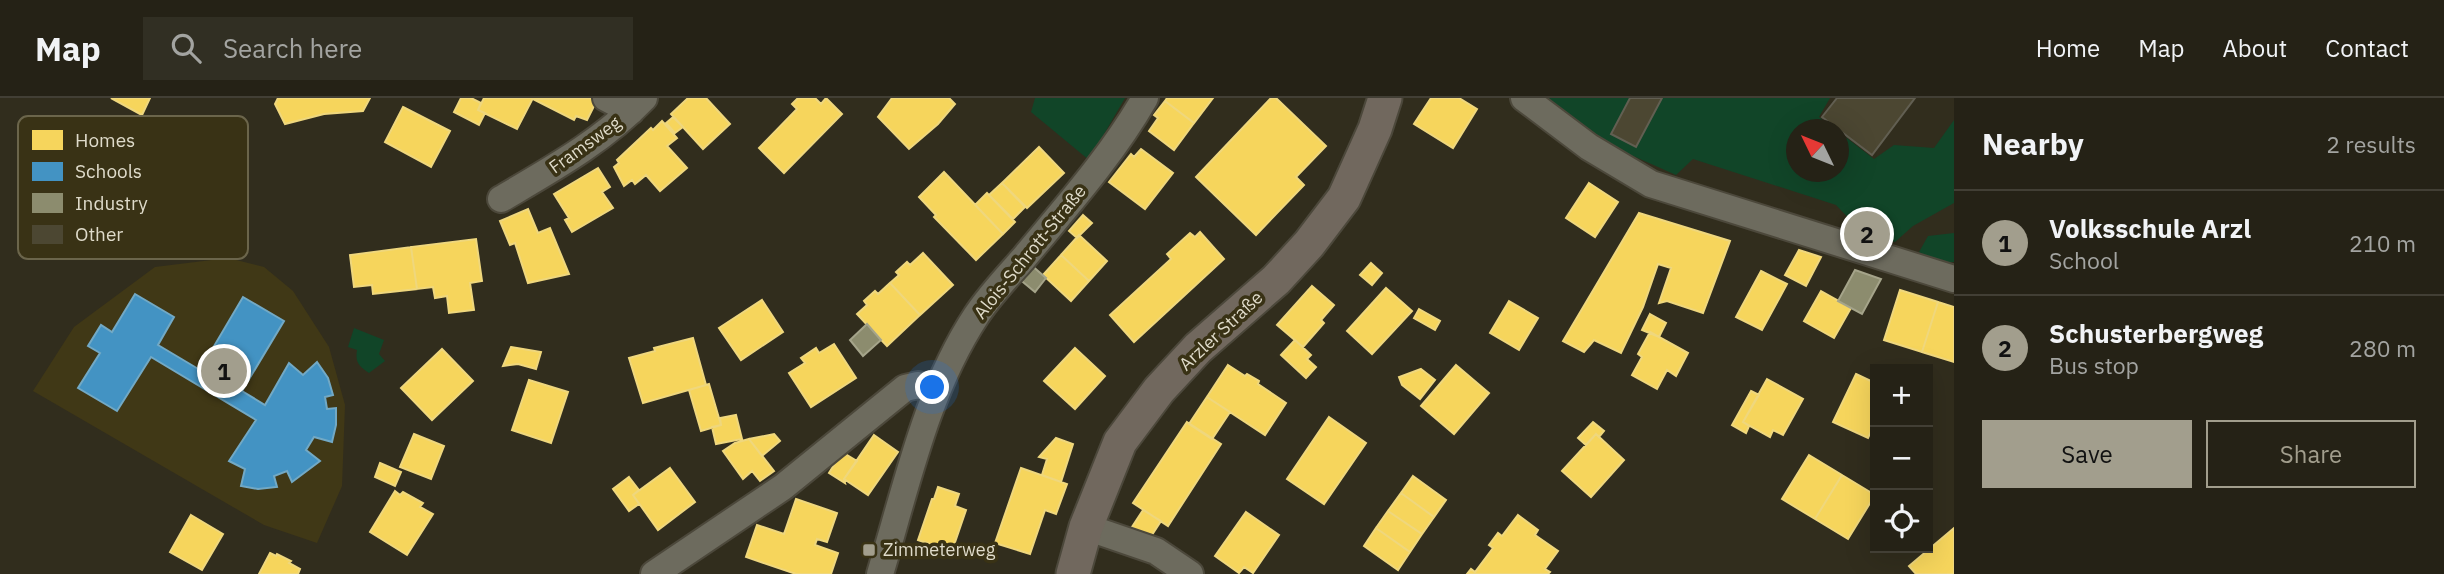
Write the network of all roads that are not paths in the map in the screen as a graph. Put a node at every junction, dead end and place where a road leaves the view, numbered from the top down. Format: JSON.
{"nodes":[{"id":1,"x":606,"y":98,"type":"edge"},
{"id":2,"x":1145,"y":98,"type":"edge"},
{"id":3,"x":1385,"y":98,"type":"edge"},
{"id":4,"x":1524,"y":98,"type":"edge"},
{"id":5,"x":637,"y":104,"type":"edge"},
{"id":6,"x":501,"y":199,"type":"dead end"},
{"id":7,"x":1954,"y":279,"type":"edge"},
{"id":8,"x":936,"y":391,"type":"junction"},
{"id":9,"x":1086,"y":527,"type":"junction"},
{"id":10,"x":654,"y":574,"type":"edge"},
{"id":11,"x":880,"y":574,"type":"edge"},
{"id":12,"x":1073,"y":574,"type":"edge"},
{"id":13,"x":1190,"y":574,"type":"edge"}],
"edges":[{"from":1,"to":5,"type":"street","name":"Framsweg"},
{"from":2,"to":8,"type":"street","name":"Alois-Schrott-Straße"},
{"from":3,"to":9,"type":"main road","name":"Arzler Straße"},
{"from":4,"to":7,"type":"street"},
{"from":5,"to":6,"type":"street","name":"Framsweg"},
{"from":8,"to":10,"type":"street"},
{"from":8,"to":11,"type":"street","name":"Alois-Schrott-Straße"},
{"from":9,"to":12,"type":"main road","name":"Arzler Straße"},
{"from":9,"to":13,"type":"street"}]}
